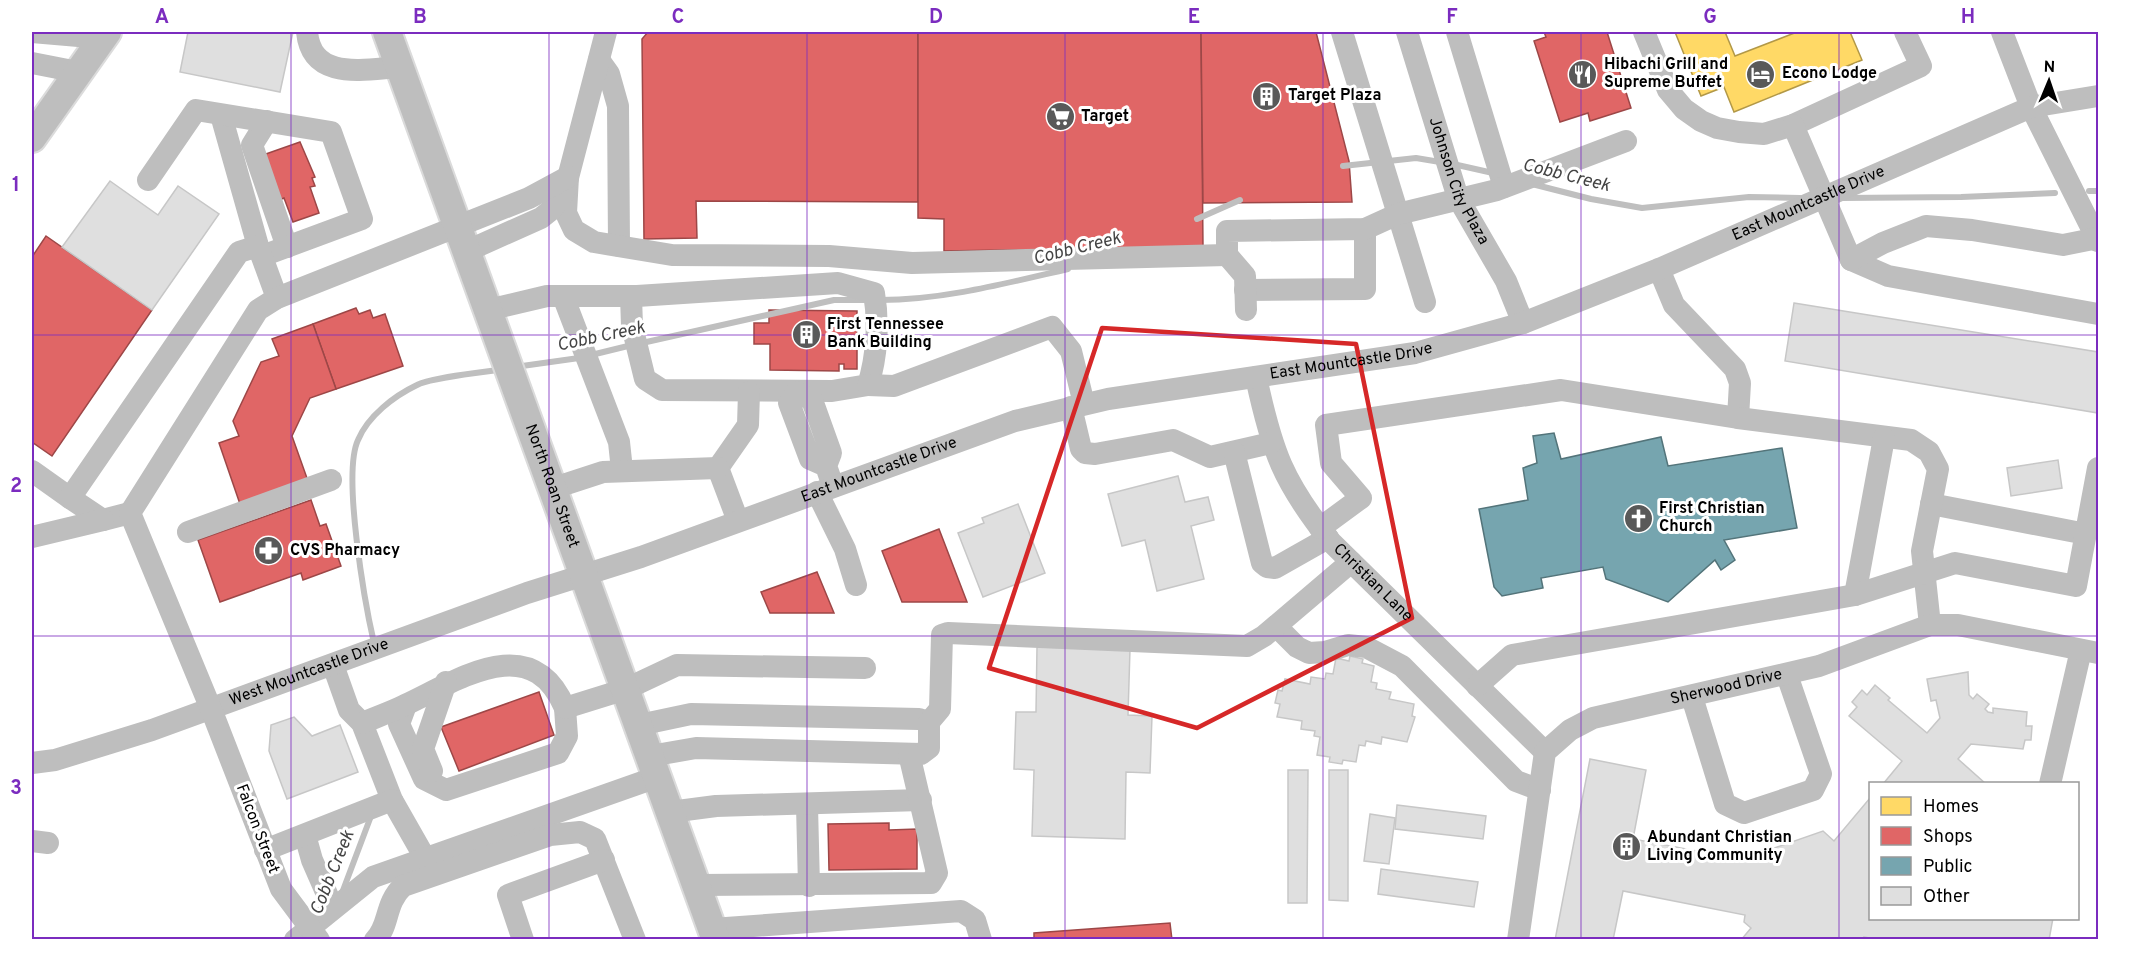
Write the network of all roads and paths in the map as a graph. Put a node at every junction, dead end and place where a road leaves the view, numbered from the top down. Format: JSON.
{"nodes":[{"id":1,"x":32,"y":32,"type":"edge"},
{"id":2,"x":307,"y":32,"type":"edge"},
{"id":3,"x":387,"y":32,"type":"edge"},
{"id":4,"x":606,"y":32,"type":"edge"},
{"id":5,"x":1342,"y":32,"type":"edge"},
{"id":6,"x":1407,"y":32,"type":"edge"},
{"id":7,"x":1457,"y":32,"type":"edge"},
{"id":8,"x":1644,"y":32,"type":"edge"},
{"id":9,"x":1905,"y":32,"type":"edge"},
{"id":10,"x":2002,"y":32,"type":"edge"},
{"id":11,"x":105,"y":35,"type":"edge"},
{"id":12,"x":599,"y":60,"type":"junction"},
{"id":13,"x":32,"y":63,"type":"edge"},
{"id":14,"x":400,"y":67,"type":"junction"},
{"id":15,"x":78,"y":72,"type":"junction"},
{"id":16,"x":2098,"y":96,"type":"edge"},
{"id":17,"x":2031,"y":107,"type":"junction"},
{"id":18,"x":221,"y":115,"type":"junction"},
{"id":19,"x":267,"y":121,"type":"junction"},
{"id":20,"x":1793,"y":125,"type":"junction"},
{"id":21,"x":32,"y":138,"type":"edge"},
{"id":22,"x":1626,"y":141,"type":"dead end"},
{"id":23,"x":568,"y":177,"type":"junction"},
{"id":24,"x":148,"y":180,"type":"dead end"},
{"id":25,"x":1504,"y":187,"type":"junction"},
{"id":26,"x":1825,"y":196,"type":"junction"},
{"id":27,"x":1458,"y":198,"type":"junction"},
{"id":28,"x":1398,"y":214,"type":"junction"},
{"id":29,"x":458,"y":225,"type":"junction"},
{"id":30,"x":1365,"y":229,"type":"junction"},
{"id":31,"x":2098,"y":239,"type":"edge"},
{"id":32,"x":620,"y":246,"type":"junction"},
{"id":33,"x":287,"y":247,"type":"junction"},
{"id":34,"x":260,"y":251,"type":"junction"},
{"id":35,"x":467,"y":251,"type":"junction"},
{"id":36,"x":672,"y":255,"type":"junction"},
{"id":37,"x":1227,"y":255,"type":"junction"},
{"id":38,"x":1851,"y":260,"type":"junction"},
{"id":39,"x":1659,"y":269,"type":"junction"},
{"id":40,"x":672,"y":294,"type":"junction"},
{"id":41,"x":563,"y":296,"type":"junction"},
{"id":42,"x":631,"y":296,"type":"junction"},
{"id":43,"x":278,"y":298,"type":"junction"},
{"id":44,"x":1425,"y":302,"type":"dead end"},
{"id":45,"x":489,"y":310,"type":"junction"},
{"id":46,"x":2098,"y":314,"type":"edge"},
{"id":47,"x":1523,"y":323,"type":"junction"},
{"id":48,"x":1256,"y":378,"type":"junction"},
{"id":49,"x":868,"y":385,"type":"junction"},
{"id":50,"x":749,"y":392,"type":"junction"},
{"id":51,"x":796,"y":392,"type":"junction"},
{"id":52,"x":1077,"y":406,"type":"junction"},
{"id":53,"x":1738,"y":418,"type":"junction"},
{"id":54,"x":1884,"y":438,"type":"junction"},
{"id":55,"x":1271,"y":443,"type":"junction"},
{"id":56,"x":1234,"y":452,"type":"junction"},
{"id":57,"x":718,"y":468,"type":"junction"},
{"id":58,"x":2098,"y":468,"type":"edge"},
{"id":59,"x":622,"y":470,"type":"junction"},
{"id":60,"x":32,"y":471,"type":"edge"},
{"id":61,"x":331,"y":480,"type":"dead end"},
{"id":62,"x":826,"y":481,"type":"junction"},
{"id":63,"x":554,"y":488,"type":"junction"},
{"id":64,"x":70,"y":498,"type":"junction"},
{"id":65,"x":1931,"y":504,"type":"junction"},
{"id":66,"x":130,"y":513,"type":"junction"},
{"id":67,"x":103,"y":520,"type":"junction"},
{"id":68,"x":738,"y":521,"type":"junction"},
{"id":69,"x":189,"y":532,"type":"dead end"},
{"id":70,"x":1324,"y":533,"type":"junction"},
{"id":71,"x":2086,"y":534,"type":"junction"},
{"id":72,"x":32,"y":537,"type":"edge"},
{"id":73,"x":1352,"y":562,"type":"junction"},
{"id":74,"x":1924,"y":574,"type":"junction"},
{"id":75,"x":586,"y":575,"type":"junction"},
{"id":76,"x":856,"y":585,"type":"dead end"},
{"id":77,"x":1855,"y":595,"type":"junction"},
{"id":78,"x":1930,"y":625,"type":"junction"},
{"id":79,"x":1276,"y":626,"type":"junction"},
{"id":80,"x":1429,"y":639,"type":"junction"},
{"id":81,"x":2090,"y":651,"type":"edge"},
{"id":82,"x":333,"y":665,"type":"junction"},
{"id":83,"x":1402,"y":666,"type":"junction"},
{"id":84,"x":865,"y":668,"type":"dead end"},
{"id":85,"x":1787,"y":675,"type":"junction"},
{"id":86,"x":446,"y":682,"type":"junction"},
{"id":87,"x":1477,"y":686,"type":"junction"},
{"id":88,"x":626,"y":689,"type":"junction"},
{"id":89,"x":1692,"y":697,"type":"junction"},
{"id":90,"x":405,"y":705,"type":"junction"},
{"id":91,"x":565,"y":708,"type":"junction"},
{"id":92,"x":211,"y":709,"type":"junction"},
{"id":93,"x":929,"y":722,"type":"junction"},
{"id":94,"x":362,"y":723,"type":"junction"},
{"id":95,"x":639,"y":725,"type":"junction"},
{"id":96,"x":567,"y":736,"type":"junction"},
{"id":97,"x":1545,"y":752,"type":"junction"},
{"id":98,"x":917,"y":753,"type":"junction"},
{"id":99,"x":32,"y":763,"type":"edge"},
{"id":100,"x":653,"y":766,"type":"junction"},
{"id":101,"x":2050,"y":782,"type":"edge"},
{"id":102,"x":1540,"y":790,"type":"junction"},
{"id":103,"x":392,"y":800,"type":"junction"},
{"id":104,"x":921,"y":800,"type":"junction"},
{"id":105,"x":807,"y":806,"type":"junction"},
{"id":106,"x":670,"y":812,"type":"junction"},
{"id":107,"x":305,"y":835,"type":"junction"},
{"id":108,"x":266,"y":850,"type":"junction"},
{"id":109,"x":425,"y":858,"type":"junction"},
{"id":110,"x":604,"y":860,"type":"junction"},
{"id":111,"x":699,"y":885,"type":"junction"},
{"id":112,"x":809,"y":886,"type":"junction"},
{"id":113,"x":333,"y":908,"type":"junction"},
{"id":114,"x":714,"y":934,"type":"edge"},
{"id":115,"x":308,"y":936,"type":"edge"},
{"id":116,"x":381,"y":938,"type":"edge"},
{"id":117,"x":523,"y":939,"type":"edge"},
{"id":118,"x":634,"y":939,"type":"edge"},
{"id":119,"x":981,"y":939,"type":"edge"},
{"id":120,"x":1518,"y":939,"type":"edge"}],
"edges":[{"from":1,"to":11,"type":"street"},
{"from":2,"to":14,"type":"street"},
{"from":3,"to":14,"type":"main road","name":"North Roan Street"},
{"from":4,"to":12,"type":"street"},
{"from":5,"to":28,"type":"street"},
{"from":6,"to":27,"type":"street","name":"Johnson City Plaza"},
{"from":7,"to":25,"type":"street"},
{"from":8,"to":20,"type":"street"},
{"from":9,"to":20,"type":"street"},
{"from":10,"to":17,"type":"street"},
{"from":11,"to":15,"type":"main road"},
{"from":12,"to":23,"type":"street"},
{"from":12,"to":32,"type":"street"},
{"from":13,"to":15,"type":"street"},
{"from":14,"to":29,"type":"main road","name":"North Roan Street"},
{"from":15,"to":21,"type":"main road"},
{"from":16,"to":17,"type":"street","name":"East Mountcastle Drive"},
{"from":17,"to":26,"type":"street","name":"East Mountcastle Drive"},
{"from":17,"to":31,"type":"street"},
{"from":18,"to":19,"type":"street"},
{"from":18,"to":24,"type":"street"},
{"from":18,"to":34,"type":"street"},
{"from":19,"to":33,"type":"street"},
{"from":19,"to":33,"type":"street"},
{"from":20,"to":26,"type":"street"},
{"from":22,"to":25,"type":"street"},
{"from":23,"to":29,"type":"street"},
{"from":23,"to":32,"type":"street"},
{"from":23,"to":35,"type":"street"},
{"from":25,"to":27,"type":"street"},
{"from":26,"to":38,"type":"street"},
{"from":26,"to":39,"type":"street","name":"East Mountcastle Drive"},
{"from":27,"to":28,"type":"street"},
{"from":27,"to":47,"type":"street","name":"Johnson City Plaza"},
{"from":28,"to":30,"type":"street"},
{"from":28,"to":44,"type":"street"},
{"from":29,"to":35,"type":"main road","name":"North Roan Street"},
{"from":29,"to":43,"type":"street"},
{"from":30,"to":37,"type":"street"},
{"from":30,"to":37,"type":"street"},
{"from":31,"to":38,"type":"street"},
{"from":32,"to":36,"type":"street"},
{"from":33,"to":34,"type":"street"},
{"from":34,"to":43,"type":"street"},
{"from":34,"to":64,"type":"street"},
{"from":35,"to":45,"type":"main road","name":"North Roan Street"},
{"from":36,"to":37,"type":"street"},
{"from":36,"to":40,"type":"street"},
{"from":38,"to":46,"type":"street"},
{"from":39,"to":47,"type":"street","name":"East Mountcastle Drive"},
{"from":39,"to":53,"type":"street"},
{"from":40,"to":42,"type":"street"},
{"from":40,"to":49,"type":"street"},
{"from":41,"to":42,"type":"street"},
{"from":41,"to":45,"type":"street"},
{"from":41,"to":59,"type":"street"},
{"from":42,"to":50,"type":"street"},
{"from":43,"to":66,"type":"street"},
{"from":45,"to":63,"type":"main road","name":"North Roan Street"},
{"from":47,"to":48,"type":"street","name":"East Mountcastle Drive"},
{"from":48,"to":52,"type":"street","name":"East Mountcastle Drive"},
{"from":48,"to":55,"type":"street","name":"Christian Lane"},
{"from":49,"to":51,"type":"street"},
{"from":49,"to":52,"type":"street"},
{"from":50,"to":51,"type":"street"},
{"from":50,"to":57,"type":"street"},
{"from":51,"to":62,"type":"street"},
{"from":52,"to":56,"type":"street"},
{"from":52,"to":62,"type":"street","name":"East Mountcastle Drive"},
{"from":53,"to":54,"type":"street"},
{"from":53,"to":70,"type":"street"},
{"from":54,"to":65,"type":"street"},
{"from":54,"to":77,"type":"street"},
{"from":55,"to":56,"type":"street"},
{"from":55,"to":70,"type":"street","name":"Christian Lane"},
{"from":56,"to":70,"type":"street"},
{"from":57,"to":59,"type":"street"},
{"from":57,"to":68,"type":"street"},
{"from":58,"to":71,"type":"street"},
{"from":59,"to":63,"type":"street"},
{"from":60,"to":64,"type":"street"},
{"from":61,"to":69,"type":"street"},
{"from":62,"to":68,"type":"street","name":"East Mountcastle Drive"},
{"from":62,"to":76,"type":"street"},
{"from":63,"to":75,"type":"main road","name":"North Roan Street"},
{"from":64,"to":67,"type":"street"},
{"from":65,"to":71,"type":"street"},
{"from":65,"to":74,"type":"street"},
{"from":66,"to":67,"type":"street"},
{"from":66,"to":92,"type":"street","name":"Falcon Street"},
{"from":67,"to":72,"type":"street"},
{"from":68,"to":75,"type":"street","name":"East Mountcastle Drive"},
{"from":70,"to":73,"type":"street","name":"Christian Lane"},
{"from":71,"to":74,"type":"street"},
{"from":73,"to":79,"type":"street"},
{"from":73,"to":80,"type":"street","name":"Christian Lane"},
{"from":74,"to":77,"type":"street"},
{"from":74,"to":78,"type":"street"},
{"from":75,"to":82,"type":"street","name":"West Mountcastle Drive"},
{"from":75,"to":88,"type":"main road","name":"North Roan Street"},
{"from":77,"to":87,"type":"street"},
{"from":78,"to":81,"type":"street","name":"Sherwood Drive"},
{"from":78,"to":85,"type":"street","name":"Sherwood Drive"},
{"from":79,"to":83,"type":"street"},
{"from":79,"to":93,"type":"street"},
{"from":80,"to":83,"type":"street"},
{"from":80,"to":87,"type":"street","name":"Christian Lane"},
{"from":81,"to":101,"type":"street"},
{"from":82,"to":92,"type":"street","name":"West Mountcastle Drive"},
{"from":82,"to":94,"type":"street"},
{"from":83,"to":102,"type":"street"},
{"from":84,"to":88,"type":"street"},
{"from":85,"to":89,"type":"street","name":"Sherwood Drive"},
{"from":85,"to":89,"type":"street"},
{"from":86,"to":90,"type":"street"},
{"from":86,"to":91,"type":"street"},
{"from":86,"to":96,"type":"street"},
{"from":87,"to":97,"type":"street","name":"Christian Lane"},
{"from":88,"to":91,"type":"street"},
{"from":88,"to":95,"type":"main road","name":"North Roan Street"},
{"from":89,"to":97,"type":"street","name":"Sherwood Drive"},
{"from":90,"to":94,"type":"street"},
{"from":90,"to":96,"type":"street"},
{"from":91,"to":96,"type":"street"},
{"from":92,"to":99,"type":"street","name":"West Mountcastle Drive"},
{"from":92,"to":108,"type":"street","name":"Falcon Street"},
{"from":93,"to":95,"type":"street"},
{"from":93,"to":98,"type":"street"},
{"from":94,"to":103,"type":"street"},
{"from":95,"to":100,"type":"main road","name":"North Roan Street"},
{"from":97,"to":102,"type":"street"},
{"from":98,"to":100,"type":"street"},
{"from":98,"to":104,"type":"street"},
{"from":100,"to":106,"type":"main road","name":"North Roan Street"},
{"from":100,"to":109,"type":"street"},
{"from":102,"to":120,"type":"street"},
{"from":103,"to":107,"type":"street"},
{"from":103,"to":109,"type":"street"},
{"from":104,"to":105,"type":"street"},
{"from":104,"to":112,"type":"street"},
{"from":105,"to":106,"type":"street"},
{"from":105,"to":112,"type":"street"},
{"from":106,"to":111,"type":"main road","name":"North Roan Street"},
{"from":107,"to":108,"type":"street"},
{"from":107,"to":113,"type":"street"},
{"from":108,"to":115,"type":"street","name":"Falcon Street"},
{"from":109,"to":113,"type":"street"},
{"from":110,"to":116,"type":"street"},
{"from":110,"to":117,"type":"street"},
{"from":110,"to":118,"type":"street"},
{"from":111,"to":112,"type":"street"},
{"from":111,"to":114,"type":"main road","name":"North Roan Street"},
{"from":113,"to":115,"type":"street"},
{"from":114,"to":119,"type":"street"}]}
